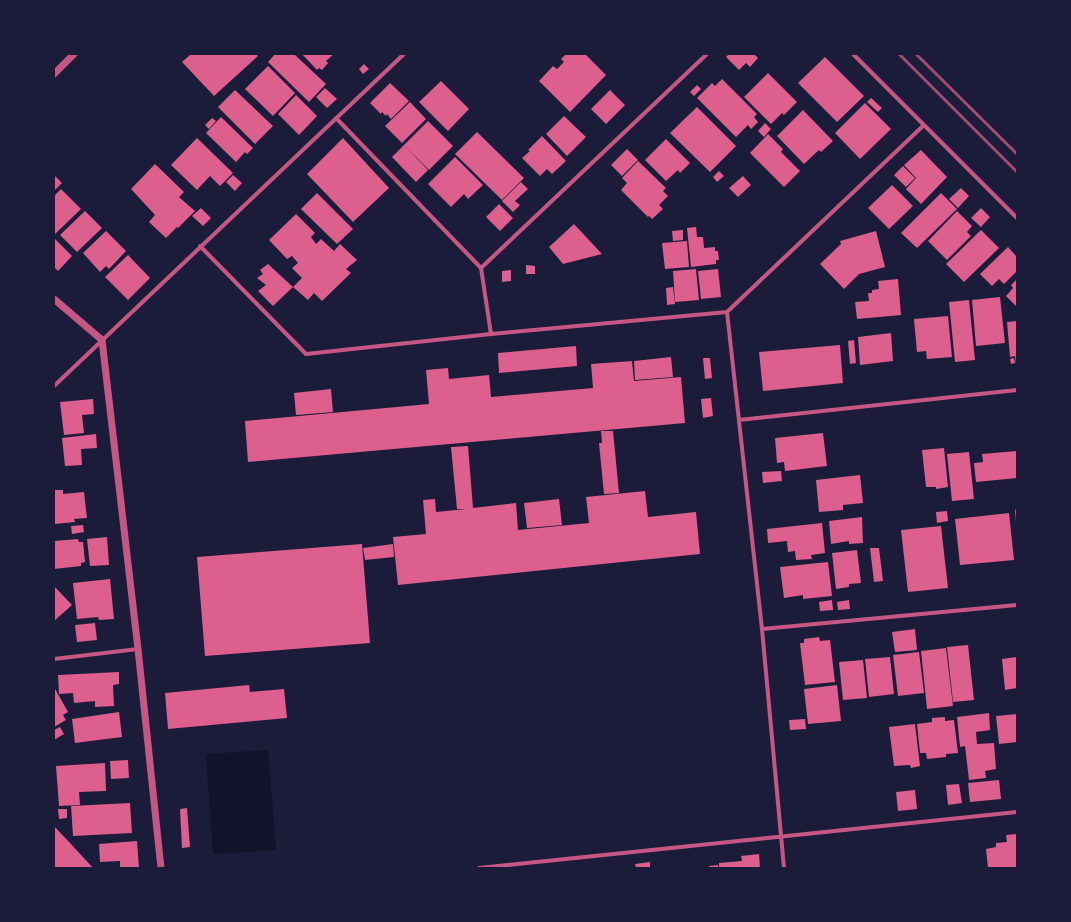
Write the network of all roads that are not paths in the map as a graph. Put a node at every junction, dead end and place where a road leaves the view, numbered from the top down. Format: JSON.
{"nodes":[{"id":1,"x":74,"y":54,"type":"edge"},
{"id":2,"x":404,"y":54,"type":"edge"},
{"id":3,"x":707,"y":54,"type":"edge"},
{"id":4,"x":853,"y":54,"type":"edge"},
{"id":5,"x":54,"y":74,"type":"edge"},
{"id":6,"x":336,"y":118,"type":"junction"},
{"id":7,"x":924,"y":125,"type":"junction"},
{"id":8,"x":1017,"y":218,"type":"edge"},
{"id":9,"x":200,"y":246,"type":"junction"},
{"id":10,"x":481,"y":268,"type":"junction"},
{"id":11,"x":54,"y":299,"type":"edge"},
{"id":12,"x":727,"y":312,"type":"junction"},
{"id":13,"x":491,"y":334,"type":"junction"},
{"id":14,"x":102,"y":340,"type":"junction"},
{"id":15,"x":54,"y":386,"type":"edge"},
{"id":16,"x":1017,"y":390,"type":"edge"},
{"id":17,"x":738,"y":420,"type":"junction"},
{"id":18,"x":1017,"y":605,"type":"edge"},
{"id":19,"x":762,"y":629,"type":"junction"},
{"id":20,"x":138,"y":649,"type":"junction"},
{"id":21,"x":54,"y":659,"type":"edge"},
{"id":22,"x":1017,"y":812,"type":"edge"},
{"id":23,"x":782,"y":836,"type":"junction"},
{"id":24,"x":161,"y":868,"type":"edge"},
{"id":25,"x":479,"y":868,"type":"edge"},
{"id":26,"x":784,"y":868,"type":"edge"}],
"edges":[{"from":1,"to":5,"type":"street"},
{"from":2,"to":6,"type":"street"},
{"from":3,"to":10,"type":"street"},
{"from":4,"to":7,"type":"street"},
{"from":6,"to":9,"type":"street"},
{"from":6,"to":10,"type":"street"},
{"from":7,"to":8,"type":"street"},
{"from":7,"to":12,"type":"street"},
{"from":9,"to":13,"type":"street"},
{"from":9,"to":14,"type":"street"},
{"from":10,"to":13,"type":"street"},
{"from":11,"to":14,"type":"street"},
{"from":12,"to":13,"type":"street"},
{"from":12,"to":17,"type":"street"},
{"from":14,"to":15,"type":"street"},
{"from":14,"to":20,"type":"street"},
{"from":16,"to":17,"type":"street"},
{"from":17,"to":19,"type":"street"},
{"from":18,"to":19,"type":"street"},
{"from":19,"to":23,"type":"street"},
{"from":20,"to":21,"type":"street"},
{"from":20,"to":24,"type":"street"},
{"from":22,"to":23,"type":"street"},
{"from":23,"to":25,"type":"street"},
{"from":23,"to":26,"type":"street"}]}
